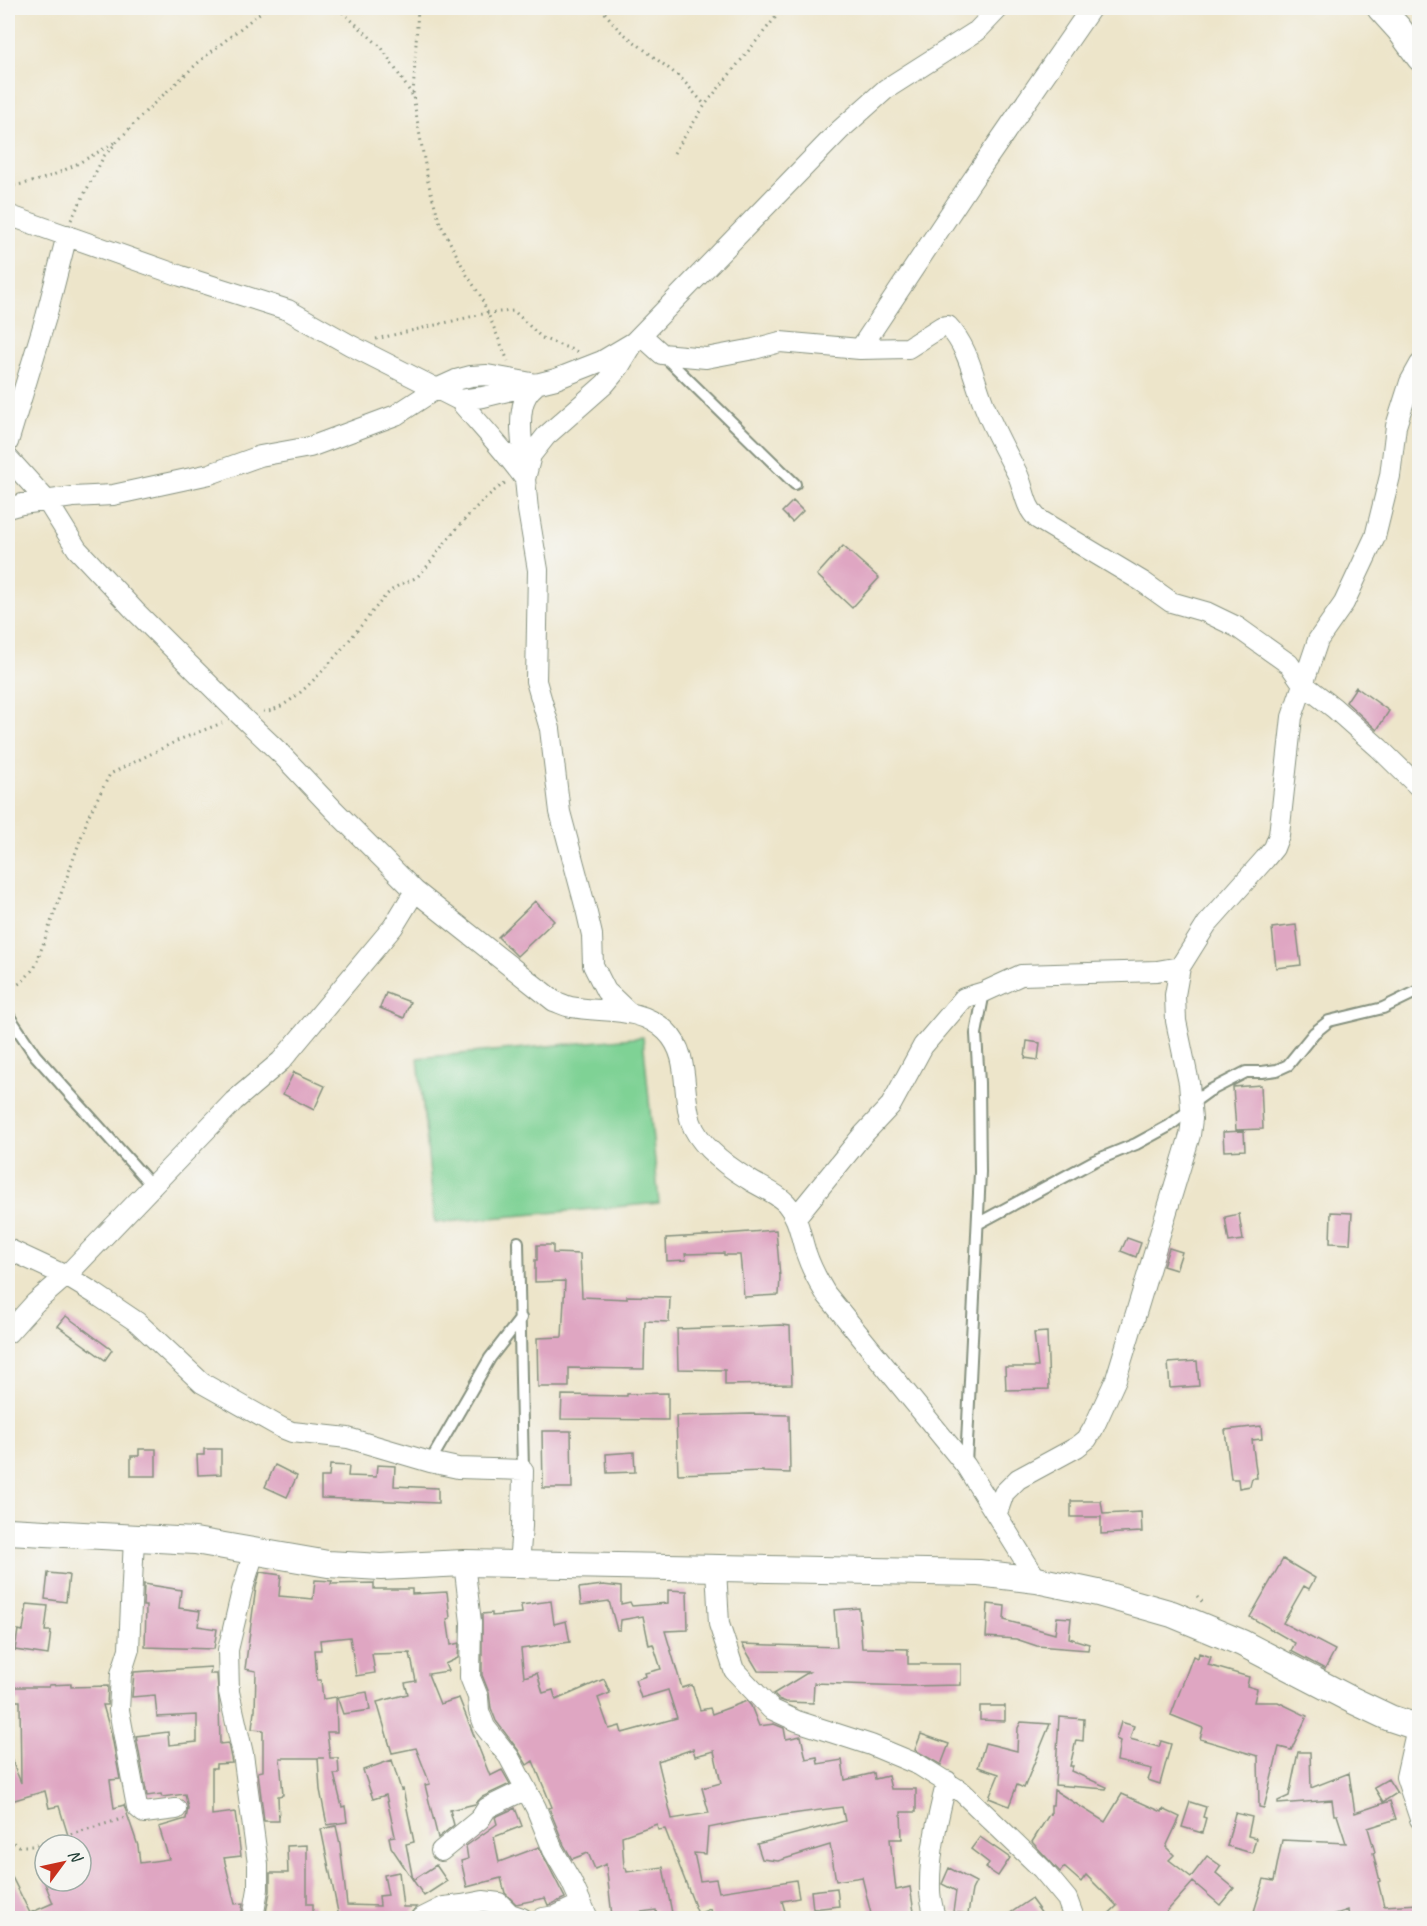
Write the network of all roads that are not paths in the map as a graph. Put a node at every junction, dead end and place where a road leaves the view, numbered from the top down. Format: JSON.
{"nodes":[{"id":1,"x":999,"y":8,"type":"edge"},
{"id":2,"x":1091,"y":8,"type":"edge"},
{"id":3,"x":1380,"y":8,"type":"edge"},
{"id":4,"x":1419,"y":58,"type":"edge"},
{"id":5,"x":8,"y":215,"type":"edge"},
{"id":6,"x":67,"y":235,"type":"junction"},
{"id":7,"x":638,"y":338,"type":"junction"},
{"id":8,"x":860,"y":349,"type":"junction"},
{"id":9,"x":662,"y":354,"type":"junction"},
{"id":10,"x":1419,"y":364,"type":"edge"},
{"id":11,"x":537,"y":384,"type":"junction"},
{"id":12,"x":436,"y":388,"type":"junction"},
{"id":13,"x":459,"y":400,"type":"junction"},
{"id":14,"x":8,"y":442,"type":"edge"},
{"id":15,"x":8,"y":458,"type":"edge"},
{"id":16,"x":522,"y":475,"type":"junction"},
{"id":17,"x":795,"y":484,"type":"dead end"},
{"id":18,"x":47,"y":501,"type":"junction"},
{"id":19,"x":8,"y":508,"type":"edge"},
{"id":20,"x":1303,"y":684,"type":"junction"},
{"id":21,"x":1419,"y":788,"type":"edge"},
{"id":22,"x":415,"y":891,"type":"junction"},
{"id":23,"x":1180,"y":967,"type":"junction"},
{"id":24,"x":1419,"y":990,"type":"edge"},
{"id":25,"x":984,"y":992,"type":"junction"},
{"id":26,"x":628,"y":1012,"type":"junction"},
{"id":27,"x":8,"y":1015,"type":"edge"},
{"id":28,"x":1191,"y":1106,"type":"junction"},
{"id":29,"x":152,"y":1186,"type":"junction"},
{"id":30,"x":796,"y":1217,"type":"junction"},
{"id":31,"x":979,"y":1223,"type":"junction"},
{"id":32,"x":519,"y":1242,"type":"dead end"},
{"id":33,"x":8,"y":1250,"type":"edge"},
{"id":34,"x":66,"y":1276,"type":"junction"},
{"id":35,"x":521,"y":1318,"type":"junction"},
{"id":36,"x":8,"y":1333,"type":"edge"},
{"id":37,"x":430,"y":1462,"type":"junction"},
{"id":38,"x":966,"y":1466,"type":"junction"},
{"id":39,"x":523,"y":1470,"type":"junction"},
{"id":40,"x":997,"y":1513,"type":"junction"},
{"id":41,"x":8,"y":1531,"type":"edge"},
{"id":42,"x":134,"y":1538,"type":"junction"},
{"id":43,"x":254,"y":1552,"type":"junction"},
{"id":44,"x":464,"y":1563,"type":"junction"},
{"id":45,"x":519,"y":1565,"type":"junction"},
{"id":46,"x":716,"y":1569,"type":"junction"},
{"id":47,"x":1037,"y":1580,"type":"junction"},
{"id":48,"x":1418,"y":1728,"type":"edge"},
{"id":49,"x":947,"y":1781,"type":"junction"},
{"id":50,"x":526,"y":1789,"type":"junction"},
{"id":51,"x":176,"y":1809,"type":"dead end"},
{"id":52,"x":1419,"y":1819,"type":"edge"},
{"id":53,"x":441,"y":1851,"type":"dead end"},
{"id":54,"x":585,"y":1911,"type":"edge"},
{"id":55,"x":463,"y":1912,"type":"edge"},
{"id":56,"x":253,"y":1918,"type":"edge"},
{"id":57,"x":422,"y":1918,"type":"edge"},
{"id":58,"x":522,"y":1918,"type":"edge"},
{"id":59,"x":543,"y":1918,"type":"edge"},
{"id":60,"x":935,"y":1918,"type":"edge"},
{"id":61,"x":1074,"y":1918,"type":"edge"}],
"edges":[{"from":1,"to":7,"type":"street"},
{"from":2,"to":8,"type":"street"},
{"from":3,"to":4,"type":"street"},
{"from":5,"to":6,"type":"street"},
{"from":6,"to":12,"type":"street"},
{"from":6,"to":14,"type":"street"},
{"from":7,"to":9,"type":"street"},
{"from":7,"to":11,"type":"street"},
{"from":7,"to":16,"type":"street"},
{"from":8,"to":9,"type":"street"},
{"from":8,"to":20,"type":"street"},
{"from":9,"to":17,"type":"lane"},
{"from":10,"to":20,"type":"street"},
{"from":11,"to":12,"type":"street"},
{"from":11,"to":13,"type":"street"},
{"from":11,"to":16,"type":"street"},
{"from":12,"to":13,"type":"street"},
{"from":12,"to":18,"type":"street"},
{"from":13,"to":16,"type":"street"},
{"from":15,"to":18,"type":"street"},
{"from":16,"to":26,"type":"street"},
{"from":18,"to":19,"type":"street"},
{"from":18,"to":22,"type":"street"},
{"from":20,"to":21,"type":"street"},
{"from":20,"to":23,"type":"street"},
{"from":22,"to":26,"type":"street"},
{"from":22,"to":29,"type":"street"},
{"from":23,"to":25,"type":"street"},
{"from":23,"to":28,"type":"street"},
{"from":24,"to":28,"type":"lane"},
{"from":25,"to":30,"type":"street"},
{"from":25,"to":31,"type":"lane"},
{"from":26,"to":30,"type":"street"},
{"from":27,"to":29,"type":"lane"},
{"from":28,"to":31,"type":"lane"},
{"from":28,"to":40,"type":"street"},
{"from":29,"to":34,"type":"street"},
{"from":30,"to":38,"type":"street"},
{"from":31,"to":38,"type":"lane"},
{"from":32,"to":35,"type":"lane"},
{"from":33,"to":34,"type":"street"},
{"from":34,"to":36,"type":"street"},
{"from":34,"to":37,"type":"street"},
{"from":35,"to":37,"type":"lane"},
{"from":35,"to":39,"type":"lane"},
{"from":37,"to":39,"type":"street"},
{"from":38,"to":40,"type":"street"},
{"from":39,"to":45,"type":"street"},
{"from":40,"to":47,"type":"street"},
{"from":41,"to":42,"type":"street"},
{"from":42,"to":43,"type":"street"},
{"from":42,"to":51,"type":"street"},
{"from":43,"to":44,"type":"street"},
{"from":43,"to":56,"type":"street"},
{"from":44,"to":45,"type":"street"},
{"from":44,"to":50,"type":"street"},
{"from":45,"to":46,"type":"street"},
{"from":46,"to":47,"type":"street"},
{"from":46,"to":49,"type":"street"},
{"from":47,"to":48,"type":"street"},
{"from":48,"to":52,"type":"street"},
{"from":49,"to":60,"type":"street"},
{"from":49,"to":61,"type":"street"},
{"from":50,"to":53,"type":"street"},
{"from":50,"to":54,"type":"street"},
{"from":54,"to":59,"type":"street"},
{"from":55,"to":57,"type":"street"},
{"from":55,"to":58,"type":"street"}]}
